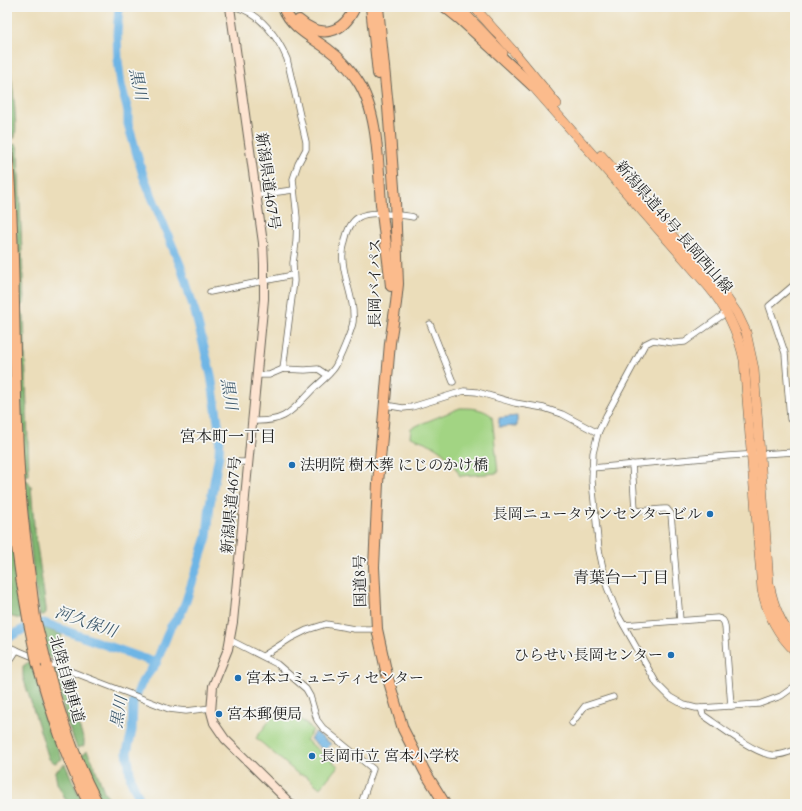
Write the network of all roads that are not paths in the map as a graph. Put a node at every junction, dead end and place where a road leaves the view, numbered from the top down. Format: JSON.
{"nodes":[{"id":1,"x":230,"y":7,"type":"edge"},
{"id":2,"x":236,"y":7,"type":"edge"},
{"id":3,"x":283,"y":7,"type":"edge"},
{"id":4,"x":290,"y":7,"type":"edge"},
{"id":5,"x":355,"y":7,"type":"edge"},
{"id":6,"x":371,"y":7,"type":"edge"},
{"id":7,"x":378,"y":7,"type":"edge"},
{"id":8,"x":383,"y":7,"type":"edge"},
{"id":9,"x":445,"y":7,"type":"edge"},
{"id":10,"x":459,"y":7,"type":"edge"},
{"id":11,"x":468,"y":7,"type":"edge"},
{"id":12,"x":474,"y":7,"type":"edge"},
{"id":13,"x":528,"y":71,"type":"junction"},
{"id":14,"x":532,"y":86,"type":"junction"},
{"id":15,"x":7,"y":149,"type":"edge"},
{"id":16,"x":293,"y":190,"type":"junction"},
{"id":17,"x":394,"y":190,"type":"junction"},
{"id":18,"x":256,"y":194,"type":"junction"},
{"id":19,"x":389,"y":214,"type":"junction"},
{"id":20,"x":413,"y":217,"type":"dead end"},
{"id":21,"x":293,"y":275,"type":"junction"},
{"id":22,"x":264,"y":280,"type":"junction"},
{"id":23,"x":795,"y":285,"type":"edge"},
{"id":24,"x":210,"y":292,"type":"dead end"},
{"id":25,"x":727,"y":312,"type":"junction"},
{"id":26,"x":430,"y":324,"type":"dead end"},
{"id":27,"x":390,"y":343,"type":"junction"},
{"id":28,"x":283,"y":369,"type":"junction"},
{"id":29,"x":257,"y":375,"type":"junction"},
{"id":30,"x":327,"y":375,"type":"junction"},
{"id":31,"x":7,"y":381,"type":"edge"},
{"id":32,"x":453,"y":382,"type":"dead end"},
{"id":33,"x":385,"y":401,"type":"junction"},
{"id":34,"x":795,"y":419,"type":"edge"},
{"id":35,"x":253,"y":420,"type":"junction"},
{"id":36,"x":598,"y":433,"type":"junction"},
{"id":37,"x":795,"y":452,"type":"edge"},
{"id":38,"x":756,"y":455,"type":"junction"},
{"id":39,"x":230,"y":462,"type":"dead end"},
{"id":40,"x":249,"y":462,"type":"junction"},
{"id":41,"x":632,"y":464,"type":"junction"},
{"id":42,"x":592,"y":468,"type":"junction"},
{"id":43,"x":32,"y":618,"type":"junction"},
{"id":44,"x":680,"y":620,"type":"junction"},
{"id":45,"x":624,"y":626,"type":"junction"},
{"id":46,"x":377,"y":629,"type":"junction"},
{"id":47,"x":230,"y":640,"type":"junction"},
{"id":48,"x":795,"y":641,"type":"edge"},
{"id":49,"x":7,"y":646,"type":"edge"},
{"id":50,"x":16,"y":650,"type":"junction"},
{"id":51,"x":795,"y":651,"type":"edge"},
{"id":52,"x":263,"y":656,"type":"junction"},
{"id":53,"x":42,"y":664,"type":"junction"},
{"id":54,"x":7,"y":665,"type":"edge"},
{"id":55,"x":795,"y":686,"type":"edge"},
{"id":56,"x":613,"y":697,"type":"dead end"},
{"id":57,"x":731,"y":706,"type":"junction"},
{"id":58,"x":211,"y":708,"type":"junction"},
{"id":59,"x":701,"y":708,"type":"junction"},
{"id":60,"x":572,"y":723,"type":"dead end"},
{"id":61,"x":795,"y":750,"type":"edge"},
{"id":62,"x":89,"y":804,"type":"edge"},
{"id":63,"x":98,"y":804,"type":"edge"},
{"id":64,"x":291,"y":804,"type":"edge"},
{"id":65,"x":361,"y":804,"type":"edge"},
{"id":66,"x":445,"y":804,"type":"edge"}],
"edges":[{"from":1,"to":2,"type":"street"},
{"from":1,"to":18,"type":"main road","name":"新潟県道467号"},
{"from":2,"to":16,"type":"street"},
{"from":3,"to":19,"type":"highway"},
{"from":4,"to":5,"type":"highway"},
{"from":6,"to":19,"type":"highway","name":"長岡バイパス"},
{"from":7,"to":17,"type":"highway","name":"長岡バイパス"},
{"from":8,"to":17,"type":"highway"},
{"from":9,"to":14,"type":"highway"},
{"from":10,"to":14,"type":"main road","name":"新潟県道48号 長岡西山線"},
{"from":11,"to":13,"type":"main road"},
{"from":12,"to":13,"type":"main road","name":"新潟県道48号 長岡西山線"},
{"from":13,"to":38,"type":"main road","name":"新潟県道48号 長岡西山線"},
{"from":14,"to":25,"type":"main road","name":"新潟県道48号 長岡西山線"},
{"from":15,"to":43,"type":"highway","name":"北陸自動車道"},
{"from":16,"to":18,"type":"street"},
{"from":16,"to":21,"type":"street"},
{"from":17,"to":19,"type":"highway","name":"長岡バイパス"},
{"from":18,"to":22,"type":"main road","name":"新潟県道467号"},
{"from":19,"to":20,"type":"street"},
{"from":19,"to":27,"type":"highway","name":"長岡バイパス"},
{"from":19,"to":27,"type":"highway","name":"長岡バイパス"},
{"from":19,"to":30,"type":"street"},
{"from":21,"to":22,"type":"street"},
{"from":21,"to":28,"type":"street"},
{"from":22,"to":24,"type":"street"},
{"from":22,"to":29,"type":"main road","name":"新潟県道467号"},
{"from":23,"to":34,"type":"street"},
{"from":25,"to":36,"type":"street"},
{"from":25,"to":38,"type":"main road","name":"新潟県道48号 長岡西山線"},
{"from":26,"to":32,"type":"street"},
{"from":27,"to":33,"type":"highway","name":"国道8号"},
{"from":28,"to":29,"type":"street"},
{"from":28,"to":30,"type":"street"},
{"from":29,"to":35,"type":"main road","name":"新潟県道467号"},
{"from":30,"to":35,"type":"street"},
{"from":31,"to":43,"type":"highway","name":"北陸自動車道"},
{"from":33,"to":36,"type":"street"},
{"from":33,"to":46,"type":"highway","name":"国道8号"},
{"from":35,"to":40,"type":"main road","name":"新潟県道467号"},
{"from":36,"to":42,"type":"street"},
{"from":37,"to":38,"type":"street"},
{"from":38,"to":41,"type":"street"},
{"from":38,"to":48,"type":"main road","name":"新潟県道48号 長岡西山線"},
{"from":38,"to":51,"type":"main road","name":"新潟県道48号 長岡西山線"},
{"from":39,"to":40,"type":"street"},
{"from":40,"to":47,"type":"main road","name":"新潟県道467号"},
{"from":41,"to":42,"type":"street"},
{"from":41,"to":44,"type":"street"},
{"from":42,"to":45,"type":"street"},
{"from":43,"to":53,"type":"highway","name":"北陸自動車道","bridge":true},
{"from":44,"to":45,"type":"street"},
{"from":44,"to":57,"type":"street"},
{"from":45,"to":59,"type":"street"},
{"from":46,"to":52,"type":"street"},
{"from":46,"to":66,"type":"highway","name":"国道8号"},
{"from":47,"to":52,"type":"street"},
{"from":47,"to":58,"type":"main road","name":"新潟県道467号"},
{"from":49,"to":50,"type":"street"},
{"from":50,"to":54,"type":"street"},
{"from":50,"to":58,"type":"street"},
{"from":52,"to":65,"type":"street"},
{"from":53,"to":62,"type":"highway","name":"北陸自動車道"},
{"from":53,"to":63,"type":"highway","name":"北陸自動車道"},
{"from":55,"to":57,"type":"street"},
{"from":56,"to":60,"type":"street"},
{"from":57,"to":59,"type":"street"},
{"from":58,"to":64,"type":"main road","name":"新潟県道467号"},
{"from":59,"to":61,"type":"street"}]}
